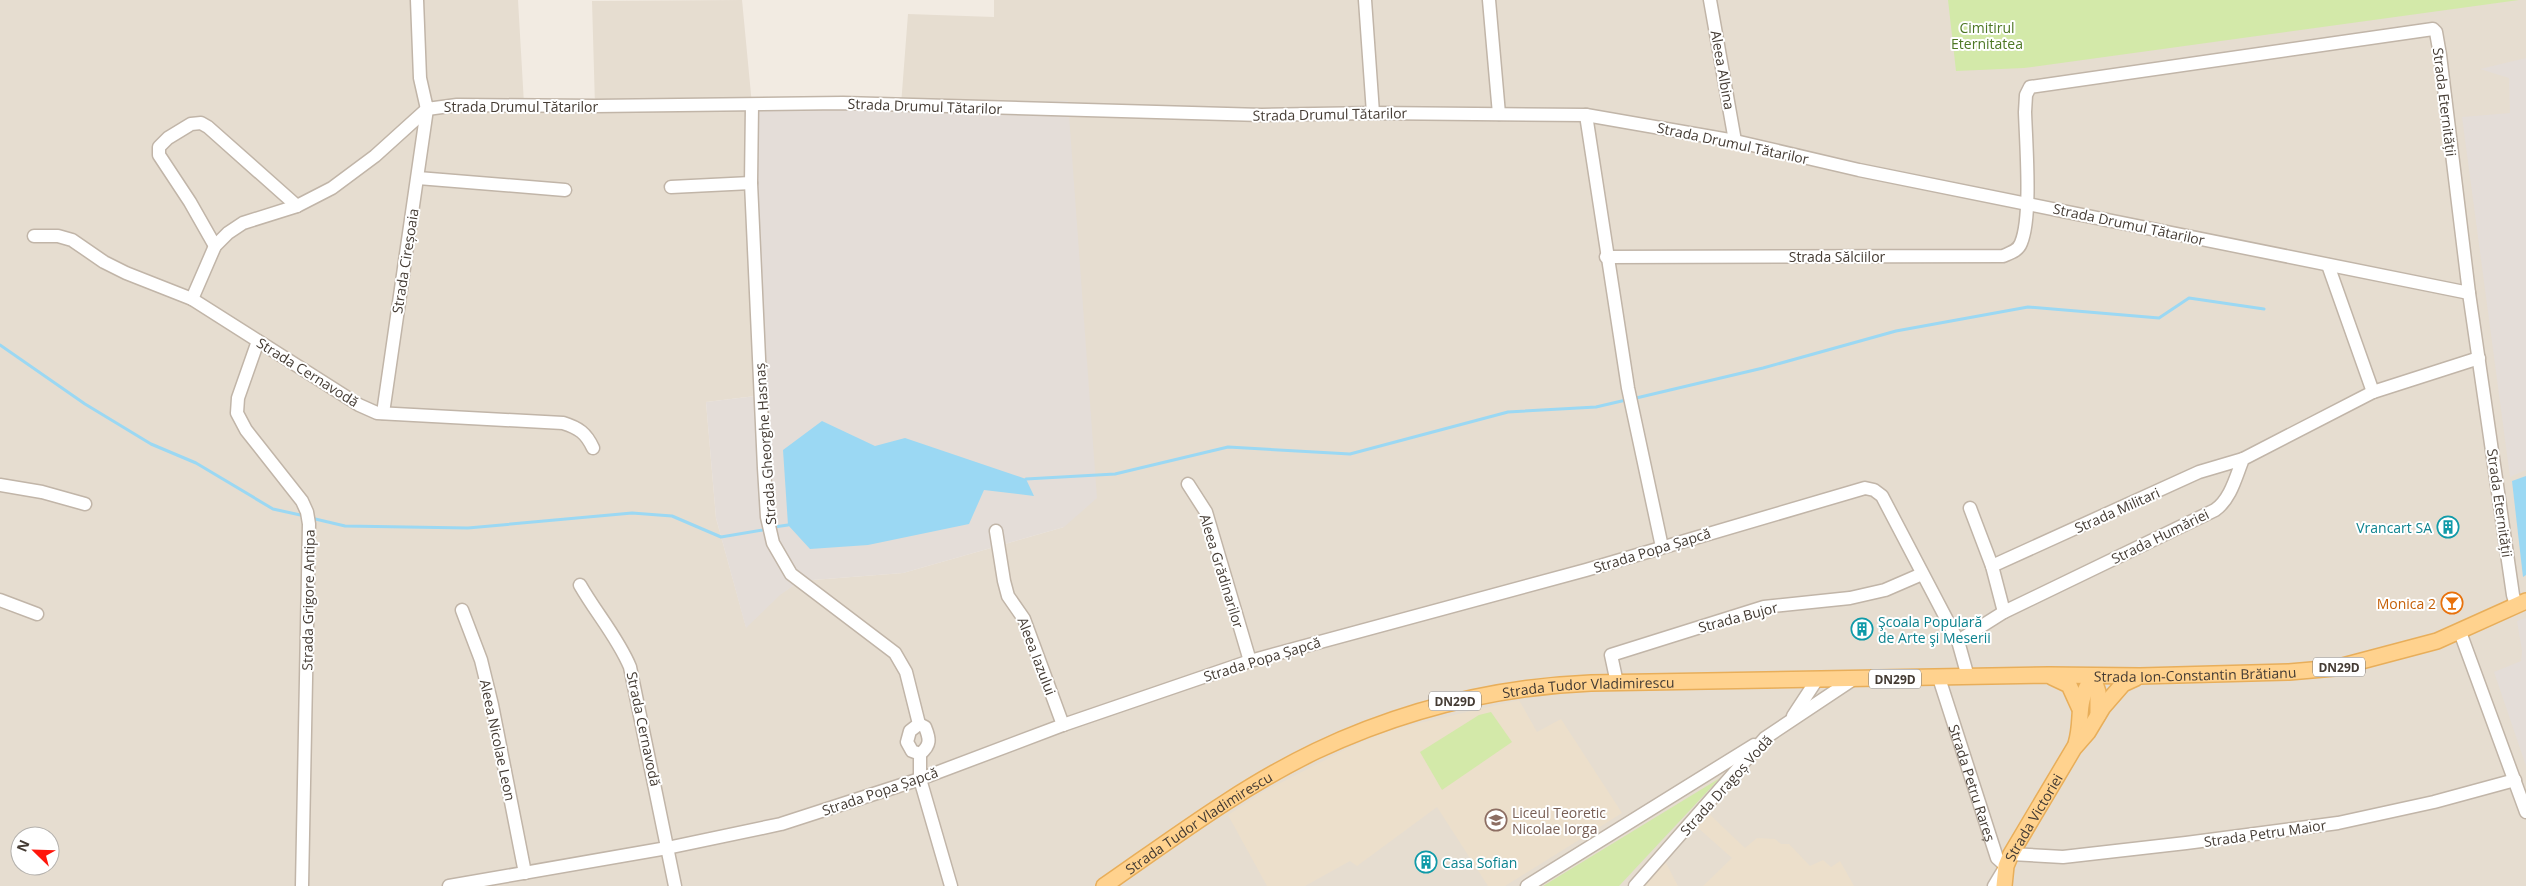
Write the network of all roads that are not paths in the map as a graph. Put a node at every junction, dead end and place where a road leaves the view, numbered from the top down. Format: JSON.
{"nodes":[{"id":1,"x":417,"y":0,"type":"edge"},
{"id":2,"x":1365,"y":0,"type":"edge"},
{"id":3,"x":1489,"y":0,"type":"edge"},
{"id":4,"x":1710,"y":0,"type":"edge"},
{"id":5,"x":752,"y":105,"type":"junction"},
{"id":6,"x":428,"y":109,"type":"junction"},
{"id":7,"x":1373,"y":113,"type":"junction"},
{"id":8,"x":1499,"y":114,"type":"junction"},
{"id":9,"x":1586,"y":114,"type":"junction"},
{"id":10,"x":1735,"y":141,"type":"junction"},
{"id":11,"x":418,"y":178,"type":"junction"},
{"id":12,"x":751,"y":183,"type":"junction"},
{"id":13,"x":672,"y":187,"type":"dead end"},
{"id":14,"x":565,"y":190,"type":"dead end"},
{"id":15,"x":2026,"y":202,"type":"junction"},
{"id":16,"x":297,"y":206,"type":"junction"},
{"id":17,"x":34,"y":236,"type":"dead end"},
{"id":18,"x":215,"y":246,"type":"junction"},
{"id":19,"x":1606,"y":257,"type":"junction"},
{"id":20,"x":2328,"y":265,"type":"junction"},
{"id":21,"x":2469,"y":293,"type":"junction"},
{"id":22,"x":192,"y":299,"type":"junction"},
{"id":23,"x":258,"y":341,"type":"junction"},
{"id":24,"x":2479,"y":358,"type":"junction"},
{"id":25,"x":2373,"y":392,"type":"junction"},
{"id":26,"x":383,"y":414,"type":"junction"},
{"id":27,"x":593,"y":448,"type":"dead end"},
{"id":28,"x":2243,"y":459,"type":"junction"},
{"id":29,"x":1188,"y":484,"type":"dead end"},
{"id":30,"x":0,"y":485,"type":"edge"},
{"id":31,"x":85,"y":504,"type":"dead end"},
{"id":32,"x":1970,"y":508,"type":"dead end"},
{"id":33,"x":996,"y":531,"type":"dead end"},
{"id":34,"x":1662,"y":547,"type":"junction"},
{"id":35,"x":1992,"y":566,"type":"junction"},
{"id":36,"x":1922,"y":574,"type":"junction"},
{"id":37,"x":580,"y":584,"type":"dead end"},
{"id":38,"x":0,"y":600,"type":"edge"},
{"id":39,"x":2521,"y":603,"type":"edge"},
{"id":40,"x":462,"y":610,"type":"dead end"},
{"id":41,"x":2004,"y":612,"type":"junction"},
{"id":42,"x":37,"y":614,"type":"dead end"},
{"id":43,"x":2460,"y":632,"type":"junction"},
{"id":44,"x":1958,"y":641,"type":"junction"},
{"id":45,"x":1250,"y":661,"type":"junction"},
{"id":46,"x":2049,"y":675,"type":"junction"},
{"id":47,"x":2140,"y":676,"type":"junction"},
{"id":48,"x":1968,"y":677,"type":"junction"},
{"id":49,"x":2093,"y":677,"type":"junction"},
{"id":50,"x":1939,"y":678,"type":"junction"},
{"id":51,"x":1852,"y":680,"type":"junction"},
{"id":52,"x":1816,"y":681,"type":"junction"},
{"id":53,"x":1617,"y":683,"type":"junction"},
{"id":54,"x":2079,"y":707,"type":"junction"},
{"id":55,"x":2098,"y":715,"type":"junction"},
{"id":56,"x":1790,"y":720,"type":"junction"},
{"id":57,"x":919,"y":724,"type":"junction"},
{"id":58,"x":1063,"y":725,"type":"junction"},
{"id":59,"x":1765,"y":738,"type":"junction"},
{"id":60,"x":2074,"y":748,"type":"junction"},
{"id":61,"x":920,"y":754,"type":"junction"},
{"id":62,"x":920,"y":779,"type":"junction"},
{"id":63,"x":2514,"y":780,"type":"junction"},
{"id":64,"x":2526,"y":812,"type":"edge"},
{"id":65,"x":668,"y":848,"type":"junction"},
{"id":66,"x":2008,"y":860,"type":"junction"},
{"id":67,"x":525,"y":873,"type":"junction"},
{"id":68,"x":302,"y":886,"type":"edge"},
{"id":69,"x":449,"y":886,"type":"edge"},
{"id":70,"x":675,"y":886,"type":"edge"},
{"id":71,"x":950,"y":886,"type":"edge"},
{"id":72,"x":1104,"y":886,"type":"edge"},
{"id":73,"x":1527,"y":886,"type":"edge"},
{"id":74,"x":1635,"y":886,"type":"edge"},
{"id":75,"x":1994,"y":886,"type":"edge"},
{"id":76,"x":2004,"y":886,"type":"edge"}],
"edges":[{"from":1,"to":6,"type":"street","name":"Strada Drumul Tătarilor"},
{"from":2,"to":7,"type":"street"},
{"from":3,"to":8,"type":"street"},
{"from":4,"to":10,"type":"street","name":"Aleea Albina"},
{"from":5,"to":6,"type":"street","name":"Strada Drumul Tătarilor"},
{"from":5,"to":7,"type":"street","name":"Strada Drumul Tătarilor"},
{"from":5,"to":12,"type":"street","name":"Strada Gheorghe Hasnaș"},
{"from":6,"to":11,"type":"street","name":"Strada Cireșoaia"},
{"from":6,"to":16,"type":"street"},
{"from":7,"to":8,"type":"street","name":"Strada Drumul Tătarilor"},
{"from":8,"to":9,"type":"street","name":"Strada Drumul Tătarilor"},
{"from":9,"to":10,"type":"street","name":"Strada Drumul Tătarilor"},
{"from":9,"to":19,"type":"street"},
{"from":10,"to":15,"type":"street","name":"Strada Drumul Tătarilor"},
{"from":11,"to":14,"type":"street"},
{"from":11,"to":26,"type":"street","name":"Strada Cireșoaia"},
{"from":12,"to":13,"type":"street"},
{"from":12,"to":57,"type":"street","name":"Strada Gheorghe Hasnaș"},
{"from":15,"to":19,"type":"street","name":"Strada Sălciilor"},
{"from":15,"to":20,"type":"street","name":"Strada Drumul Tătarilor"},
{"from":15,"to":21,"type":"street","name":"Strada Eternității"},
{"from":16,"to":18,"type":"street"},
{"from":16,"to":18,"type":"street"},
{"from":17,"to":22,"type":"street","name":"Strada Cernavodă"},
{"from":18,"to":22,"type":"street"},
{"from":19,"to":34,"type":"street"},
{"from":20,"to":21,"type":"street","name":"Strada Drumul Tătarilor"},
{"from":20,"to":25,"type":"street"},
{"from":21,"to":24,"type":"street","name":"Strada Eternității"},
{"from":22,"to":23,"type":"street","name":"Strada Cernavodă"},
{"from":23,"to":26,"type":"street","name":"Strada Cernavodă"},
{"from":23,"to":68,"type":"street","name":"Strada Grigore Antipa"},
{"from":24,"to":25,"type":"street"},
{"from":24,"to":39,"type":"street","name":"Strada Eternității"},
{"from":25,"to":28,"type":"street"},
{"from":26,"to":27,"type":"street","name":"Strada Cernavodă"},
{"from":28,"to":35,"type":"street","name":"Strada Militari"},
{"from":28,"to":41,"type":"street","name":"Strada Humăriei"},
{"from":29,"to":45,"type":"street","name":"Aleea Grădinarilor"},
{"from":30,"to":31,"type":"street"},
{"from":32,"to":35,"type":"street"},
{"from":33,"to":58,"type":"street","name":"Aleea Iazului"},
{"from":34,"to":36,"type":"street","name":"Strada Popa Șapcă"},
{"from":34,"to":45,"type":"street","name":"Strada Popa Șapcă"},
{"from":35,"to":41,"type":"street"},
{"from":36,"to":44,"type":"street","name":"Strada Popa Șapcă"},
{"from":36,"to":53,"type":"street","name":"Strada Bujor"},
{"from":37,"to":65,"type":"street","name":"Strada Cernavodă"},
{"from":38,"to":42,"type":"street"},
{"from":39,"to":43,"type":"main road","name":"Strada Ion-Constantin Brătianu","number":"DN29D"},
{"from":40,"to":67,"type":"street","name":"Aleea Nicolae Leon"},
{"from":41,"to":44,"type":"street","name":"Strada Humăriei"},
{"from":43,"to":47,"type":"main road","name":"Strada Ion-Constantin Brătianu","number":"DN29D"},
{"from":43,"to":63,"type":"street"},
{"from":44,"to":48,"type":"street","name":"Strada Popa Șapcă"},
{"from":45,"to":58,"type":"street","name":"Strada Popa Șapcă"},
{"from":46,"to":48,"type":"main road","name":"Strada Ion-Constantin Brătianu","number":"DN29D"},
{"from":46,"to":49,"type":"main road","name":"Strada Ion-Constantin Brătianu","number":"DN29D"},
{"from":46,"to":54,"type":"main road","name":"Strada Victoriei"},
{"from":47,"to":49,"type":"main road","name":"Strada Ion-Constantin Brătianu","number":"DN29D"},
{"from":47,"to":55,"type":"main road","name":"Strada Victoriei"},
{"from":48,"to":50,"type":"main road","name":"Strada Ion-Constantin Brătianu","number":"DN29D"},
{"from":49,"to":54,"type":"main road","name":"Strada Victoriei"},
{"from":49,"to":55,"type":"main road"},
{"from":50,"to":51,"type":"main road","name":"Strada Ion-Constantin Brătianu","number":"DN29D"},
{"from":50,"to":66,"type":"street","name":"Strada Petru Rareș"},
{"from":51,"to":52,"type":"main road","name":"Strada Tudor Vladimirescu","number":"DN29D"},
{"from":51,"to":56,"type":"street","name":"Strada Dragoș Vodă"},
{"from":52,"to":53,"type":"main road","name":"Strada Tudor Vladimirescu","number":"DN29D"},
{"from":52,"to":56,"type":"street"},
{"from":53,"to":72,"type":"main road","name":"Strada Tudor Vladimirescu","number":"DN29D"},
{"from":54,"to":60,"type":"main road","name":"Strada Victoriei"},
{"from":55,"to":60,"type":"main road","name":"Strada Victoriei"},
{"from":56,"to":59,"type":"street","name":"Strada Dragoș Vodă"},
{"from":57,"to":61,"type":"street"},
{"from":57,"to":61,"type":"street"},
{"from":58,"to":62,"type":"street","name":"Strada Popa Șapcă"},
{"from":59,"to":73,"type":"street"},
{"from":59,"to":74,"type":"street","name":"Strada Dragoș Vodă"},
{"from":60,"to":66,"type":"main road","name":"Strada Victoriei"},
{"from":61,"to":62,"type":"street"},
{"from":62,"to":65,"type":"street","name":"Strada Popa Șapcă"},
{"from":62,"to":71,"type":"street"},
{"from":63,"to":64,"type":"street"},
{"from":63,"to":66,"type":"street","name":"Strada Petru Maior"},
{"from":65,"to":67,"type":"street","name":"Strada Popa Șapcă"},
{"from":65,"to":70,"type":"street","name":"Strada Cernavodă"},
{"from":66,"to":75,"type":"street","name":"Strada Victoriei"},
{"from":66,"to":76,"type":"main road"},
{"from":67,"to":69,"type":"street","name":"Strada Popa Șapcă"}]}
